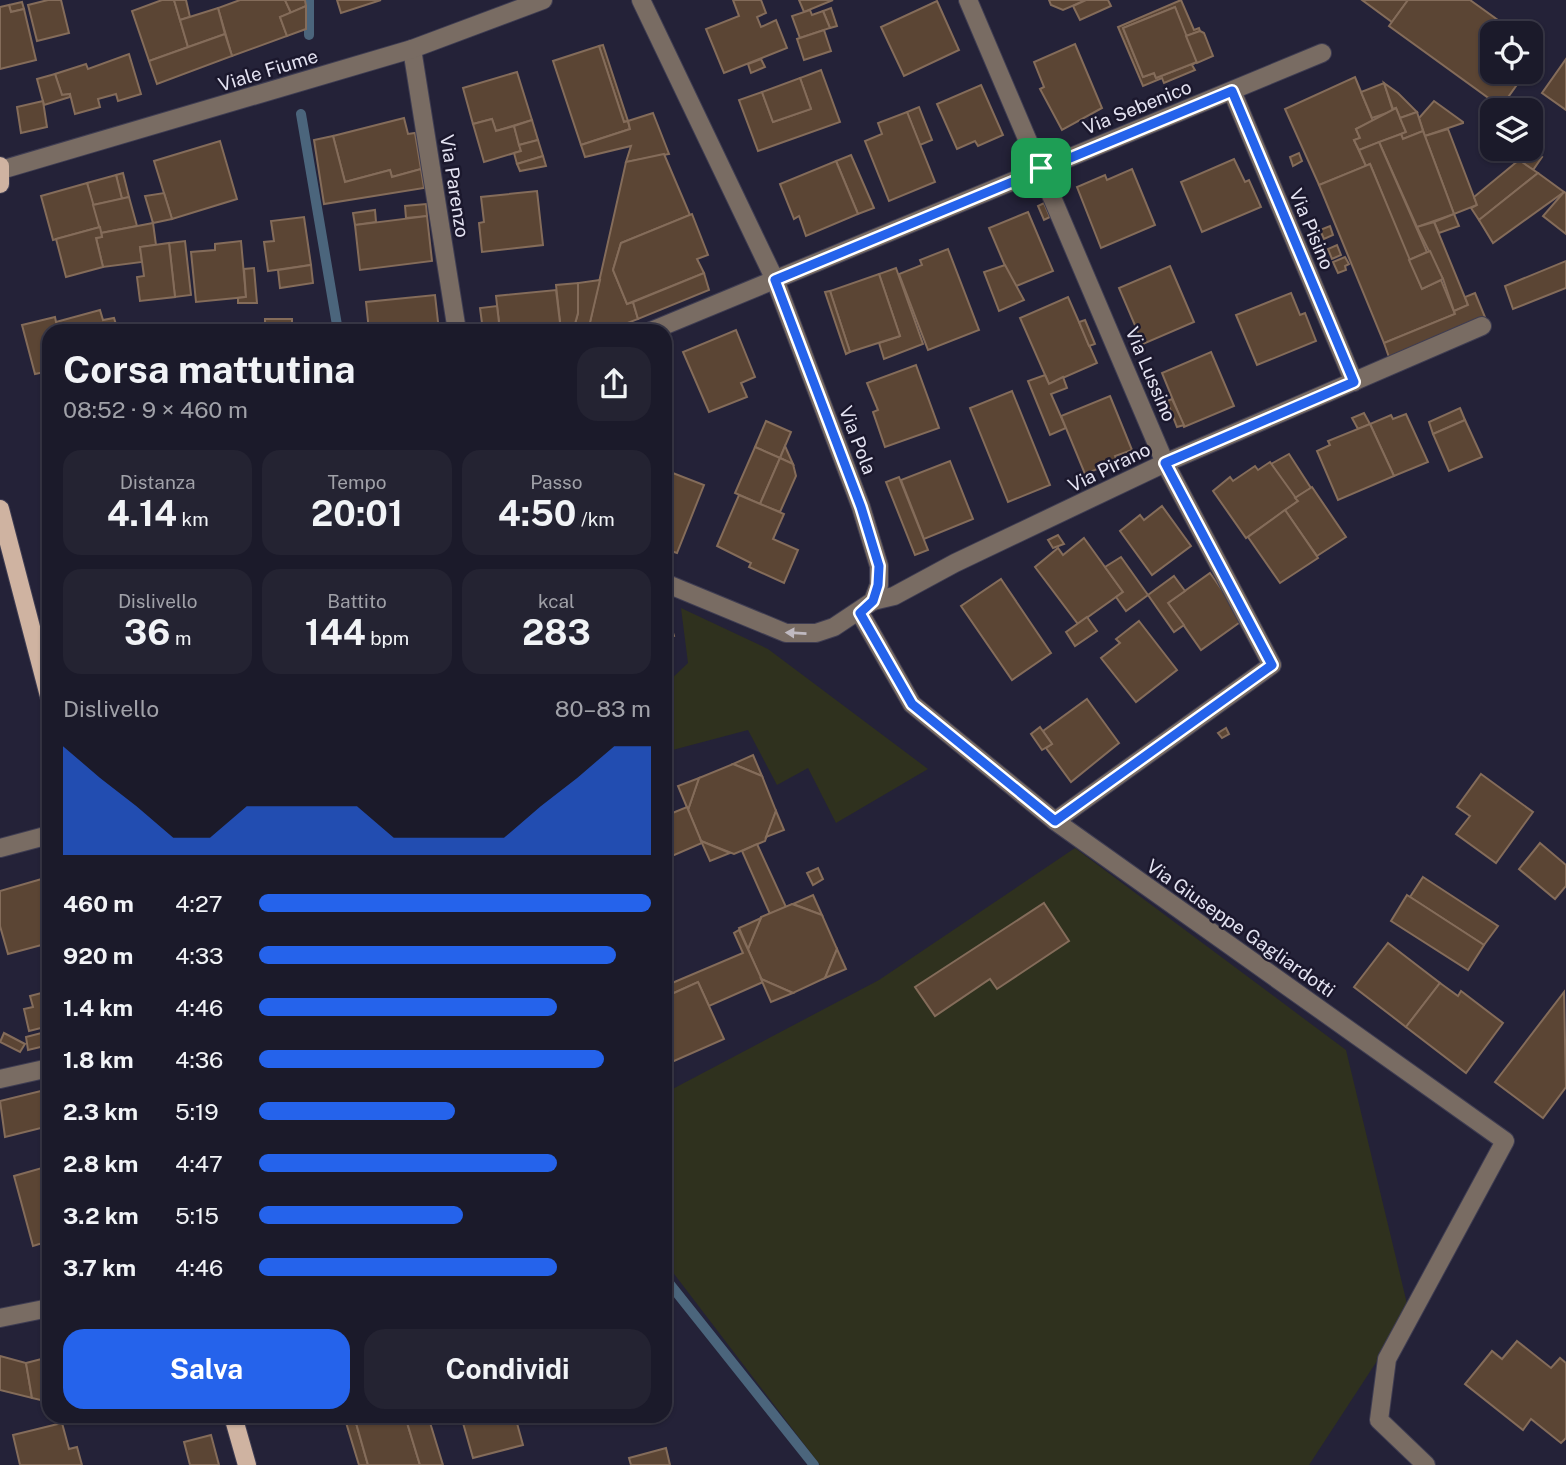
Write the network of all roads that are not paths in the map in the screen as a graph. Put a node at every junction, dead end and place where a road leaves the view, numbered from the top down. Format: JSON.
{"nodes":[{"id":1,"x":543,"y":0,"type":"edge"},
{"id":2,"x":641,"y":0,"type":"edge"},
{"id":3,"x":968,"y":0,"type":"edge"},
{"id":4,"x":412,"y":49,"type":"junction"},
{"id":5,"x":1322,"y":53,"type":"dead end"},
{"id":6,"x":1232,"y":91,"type":"junction"},
{"id":7,"x":1041,"y":168,"type":"junction"},
{"id":8,"x":0,"y":174,"type":"edge"},
{"id":9,"x":775,"y":280,"type":"junction"},
{"id":10,"x":456,"y":324,"type":"edge"},
{"id":11,"x":668,"y":324,"type":"edge"},
{"id":12,"x":1482,"y":327,"type":"dead end"},
{"id":13,"x":1354,"y":382,"type":"junction"},
{"id":14,"x":1165,"y":463,"type":"junction"},
{"id":15,"x":0,"y":509,"type":"edge"},
{"id":16,"x":672,"y":586,"type":"edge"},
{"id":17,"x":866,"y":607,"type":"junction"},
{"id":18,"x":42,"y":641,"type":"edge"},
{"id":19,"x":1055,"y":821,"type":"junction"},
{"id":20,"x":42,"y":837,"type":"edge"},
{"id":21,"x":0,"y":848,"type":"edge"},
{"id":22,"x":42,"y":1070,"type":"edge"},
{"id":23,"x":0,"y":1079,"type":"edge"},
{"id":24,"x":42,"y":1309,"type":"edge"},
{"id":25,"x":0,"y":1318,"type":"edge"},
{"id":26,"x":235,"y":1423,"type":"edge"},
{"id":27,"x":247,"y":1465,"type":"edge"},
{"id":28,"x":1426,"y":1465,"type":"edge"}],
"edges":[{"from":1,"to":4,"type":"street","name":"Viale Fiume"},
{"from":2,"to":9,"type":"street","name":"Via Pola"},
{"from":3,"to":7,"type":"street","name":"Via Lussino"},
{"from":4,"to":8,"type":"street","name":"Viale Fiume"},
{"from":4,"to":10,"type":"street","name":"Via Parenzo"},
{"from":5,"to":6,"type":"street","name":"Via Sebenico"},
{"from":6,"to":7,"type":"street","name":"Via Sebenico"},
{"from":6,"to":13,"type":"street","name":"Via Pisino"},
{"from":7,"to":9,"type":"street","name":"Via Sebenico"},
{"from":7,"to":14,"type":"street","name":"Via Lussino"},
{"from":9,"to":11,"type":"street"},
{"from":9,"to":17,"type":"street","name":"Via Pola"},
{"from":12,"to":13,"type":"street","name":"Via Pirano"},
{"from":13,"to":14,"type":"street","name":"Via Pirano"},
{"from":14,"to":17,"type":"street","name":"Via Pirano"},
{"from":14,"to":19,"type":"street","name":"Via Lussino"},
{"from":15,"to":18,"type":"main road"},
{"from":17,"to":16,"type":"street","one_way":true},
{"from":17,"to":19,"type":"street","name":"Via Giuseppe Gagliardotti"},
{"from":19,"to":28,"type":"street","name":"Via Giuseppe Gagliardotti"},
{"from":20,"to":21,"type":"street"},
{"from":22,"to":23,"type":"street"},
{"from":24,"to":25,"type":"street"},
{"from":26,"to":27,"type":"main road"}]}
